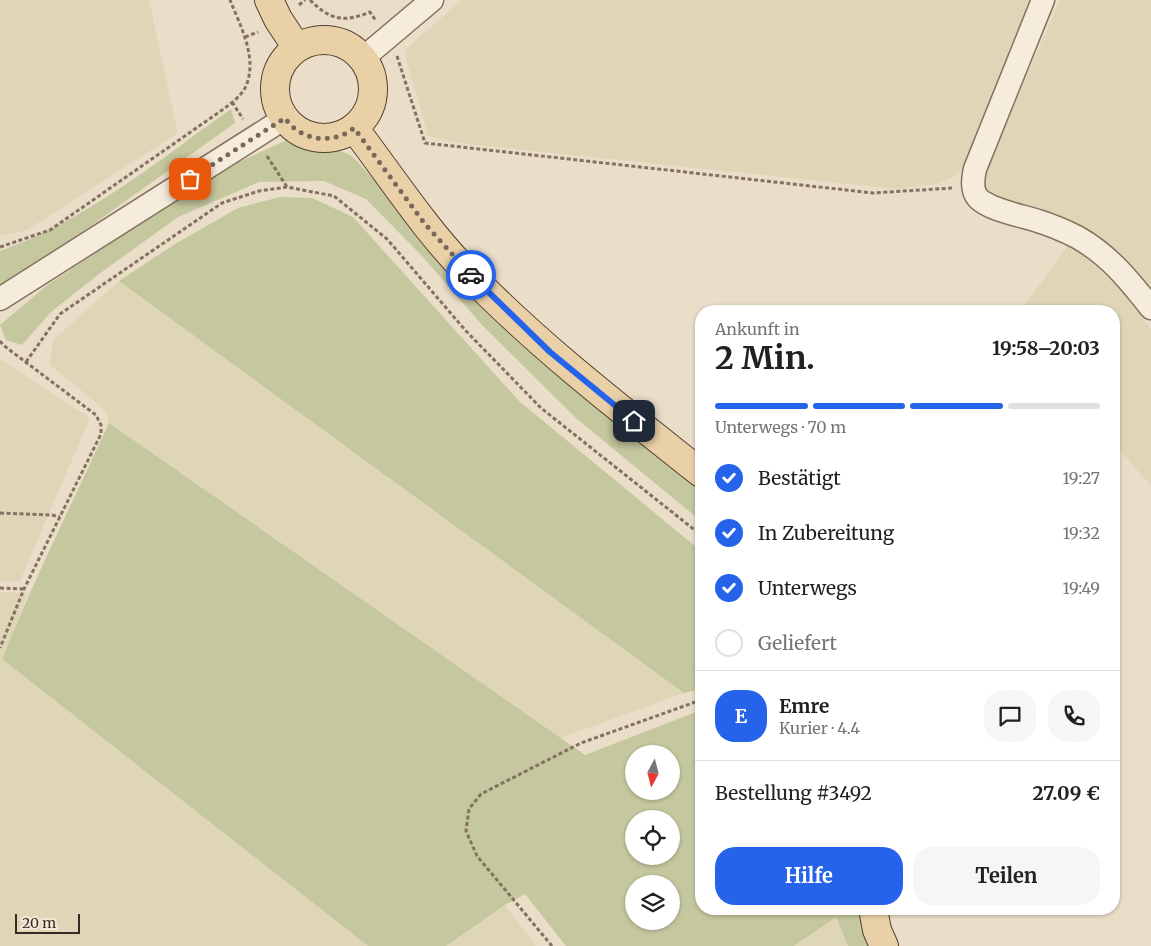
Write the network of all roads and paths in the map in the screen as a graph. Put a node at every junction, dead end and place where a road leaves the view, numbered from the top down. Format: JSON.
{"nodes":[{"id":1,"x":230,"y":0,"type":"edge"},
{"id":2,"x":269,"y":0,"type":"edge"},
{"id":3,"x":432,"y":0,"type":"edge"},
{"id":4,"x":1043,"y":0,"type":"edge"},
{"id":5,"x":297,"y":48,"type":"junction"},
{"id":6,"x":362,"y":59,"type":"junction"},
{"id":7,"x":285,"y":118,"type":"junction"},
{"id":8,"x":354,"y":128,"type":"junction"},
{"id":9,"x":435,"y":145,"type":"dead end"},
{"id":10,"x":972,"y":185,"type":"junction"},
{"id":11,"x":0,"y":247,"type":"edge"},
{"id":12,"x":0,"y":299,"type":"edge"},
{"id":13,"x":1151,"y":308,"type":"edge"},
{"id":14,"x":0,"y":341,"type":"edge"},
{"id":15,"x":26,"y":362,"type":"junction"},
{"id":16,"x":695,"y":468,"type":"edge"},
{"id":17,"x":0,"y":513,"type":"edge"},
{"id":18,"x":60,"y":517,"type":"junction"},
{"id":19,"x":695,"y":530,"type":"edge"},
{"id":20,"x":0,"y":588,"type":"edge"},
{"id":21,"x":24,"y":589,"type":"junction"},
{"id":22,"x":0,"y":648,"type":"edge"},
{"id":23,"x":695,"y":702,"type":"edge"},
{"id":24,"x":874,"y":915,"type":"edge"},
{"id":25,"x":552,"y":946,"type":"edge"},
{"id":26,"x":884,"y":946,"type":"edge"}],
"edges":[{"from":1,"to":11,"type":"path"},
{"from":2,"to":5,"type":"main road"},
{"from":3,"to":6,"type":"street"},
{"from":4,"to":10,"type":"street"},
{"from":5,"to":6,"type":"main road"},
{"from":5,"to":7,"type":"main road"},
{"from":6,"to":8,"type":"main road"},
{"from":7,"to":8,"type":"main road"},
{"from":7,"to":12,"type":"street"},
{"from":8,"to":16,"type":"main road"},
{"from":9,"to":10,"type":"path"},
{"from":10,"to":13,"type":"street"},
{"from":14,"to":15,"type":"path"},
{"from":15,"to":18,"type":"path"},
{"from":15,"to":19,"type":"path"},
{"from":17,"to":18,"type":"path"},
{"from":18,"to":21,"type":"path"},
{"from":20,"to":21,"type":"path"},
{"from":21,"to":22,"type":"path"},
{"from":23,"to":25,"type":"path"},
{"from":24,"to":26,"type":"main road"}]}
